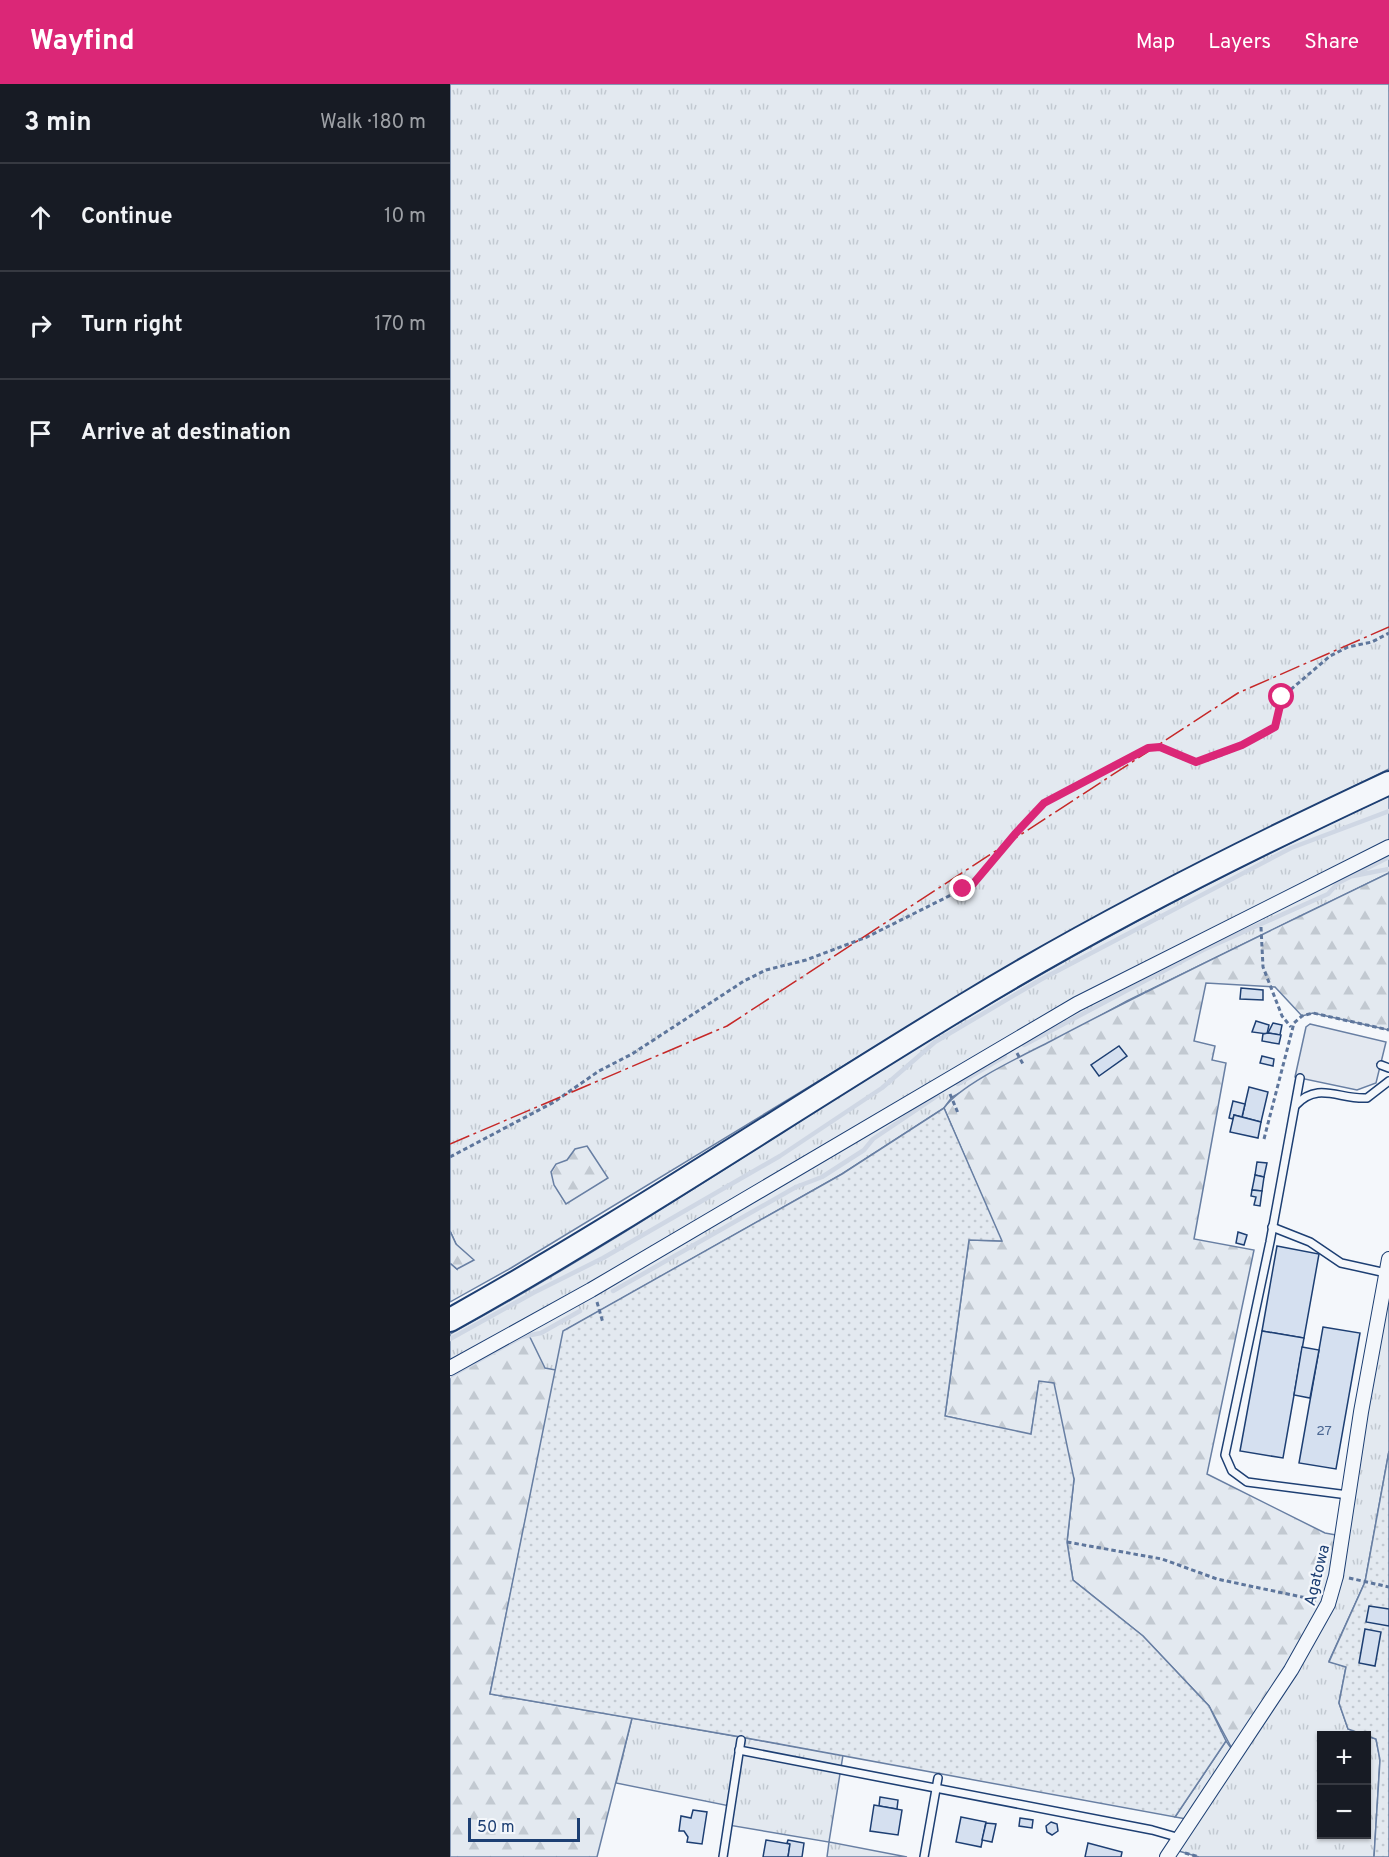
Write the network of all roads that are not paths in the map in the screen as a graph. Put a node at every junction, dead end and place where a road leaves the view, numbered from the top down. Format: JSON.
{"nodes":[{"id":1,"x":1389,"y":783,"type":"edge"},
{"id":2,"x":1389,"y":847,"type":"edge"},
{"id":3,"x":1381,"y":1065,"type":"dead end"},
{"id":4,"x":1389,"y":1068,"type":"edge"},
{"id":5,"x":1300,"y":1078,"type":"dead end"},
{"id":6,"x":1389,"y":1081,"type":"edge"},
{"id":7,"x":1294,"y":1107,"type":"junction"},
{"id":8,"x":1272,"y":1227,"type":"junction"},
{"id":9,"x":1389,"y":1259,"type":"edge"},
{"id":10,"x":1386,"y":1273,"type":"junction"},
{"id":11,"x":450,"y":1320,"type":"edge"},
{"id":12,"x":450,"y":1368,"type":"edge"},
{"id":13,"x":1348,"y":1495,"type":"junction"},
{"id":14,"x":741,"y":1740,"type":"dead end"},
{"id":15,"x":739,"y":1750,"type":"junction"},
{"id":16,"x":938,"y":1779,"type":"dead end"},
{"id":17,"x":936,"y":1788,"type":"junction"},
{"id":18,"x":1180,"y":1838,"type":"junction"},
{"id":19,"x":723,"y":1857,"type":"edge"},
{"id":20,"x":924,"y":1857,"type":"edge"},
{"id":21,"x":1167,"y":1857,"type":"edge"}],
"edges":[{"from":1,"to":11,"type":"highway"},
{"from":2,"to":12,"type":"street"},
{"from":3,"to":4,"type":"lane"},
{"from":5,"to":7,"type":"lane"},
{"from":6,"to":7,"type":"lane"},
{"from":7,"to":8,"type":"lane"},
{"from":8,"to":10,"type":"lane"},
{"from":8,"to":13,"type":"lane"},
{"from":9,"to":10,"type":"street","name":"Agatowa"},
{"from":10,"to":13,"type":"street","name":"Agatowa"},
{"from":13,"to":18,"type":"street","name":"Agatowa"},
{"from":14,"to":15,"type":"lane"},
{"from":15,"to":17,"type":"lane"},
{"from":15,"to":19,"type":"lane"},
{"from":16,"to":17,"type":"lane"},
{"from":17,"to":18,"type":"lane"},
{"from":17,"to":20,"type":"lane"},
{"from":18,"to":21,"type":"street","name":"Agatowa"}]}
